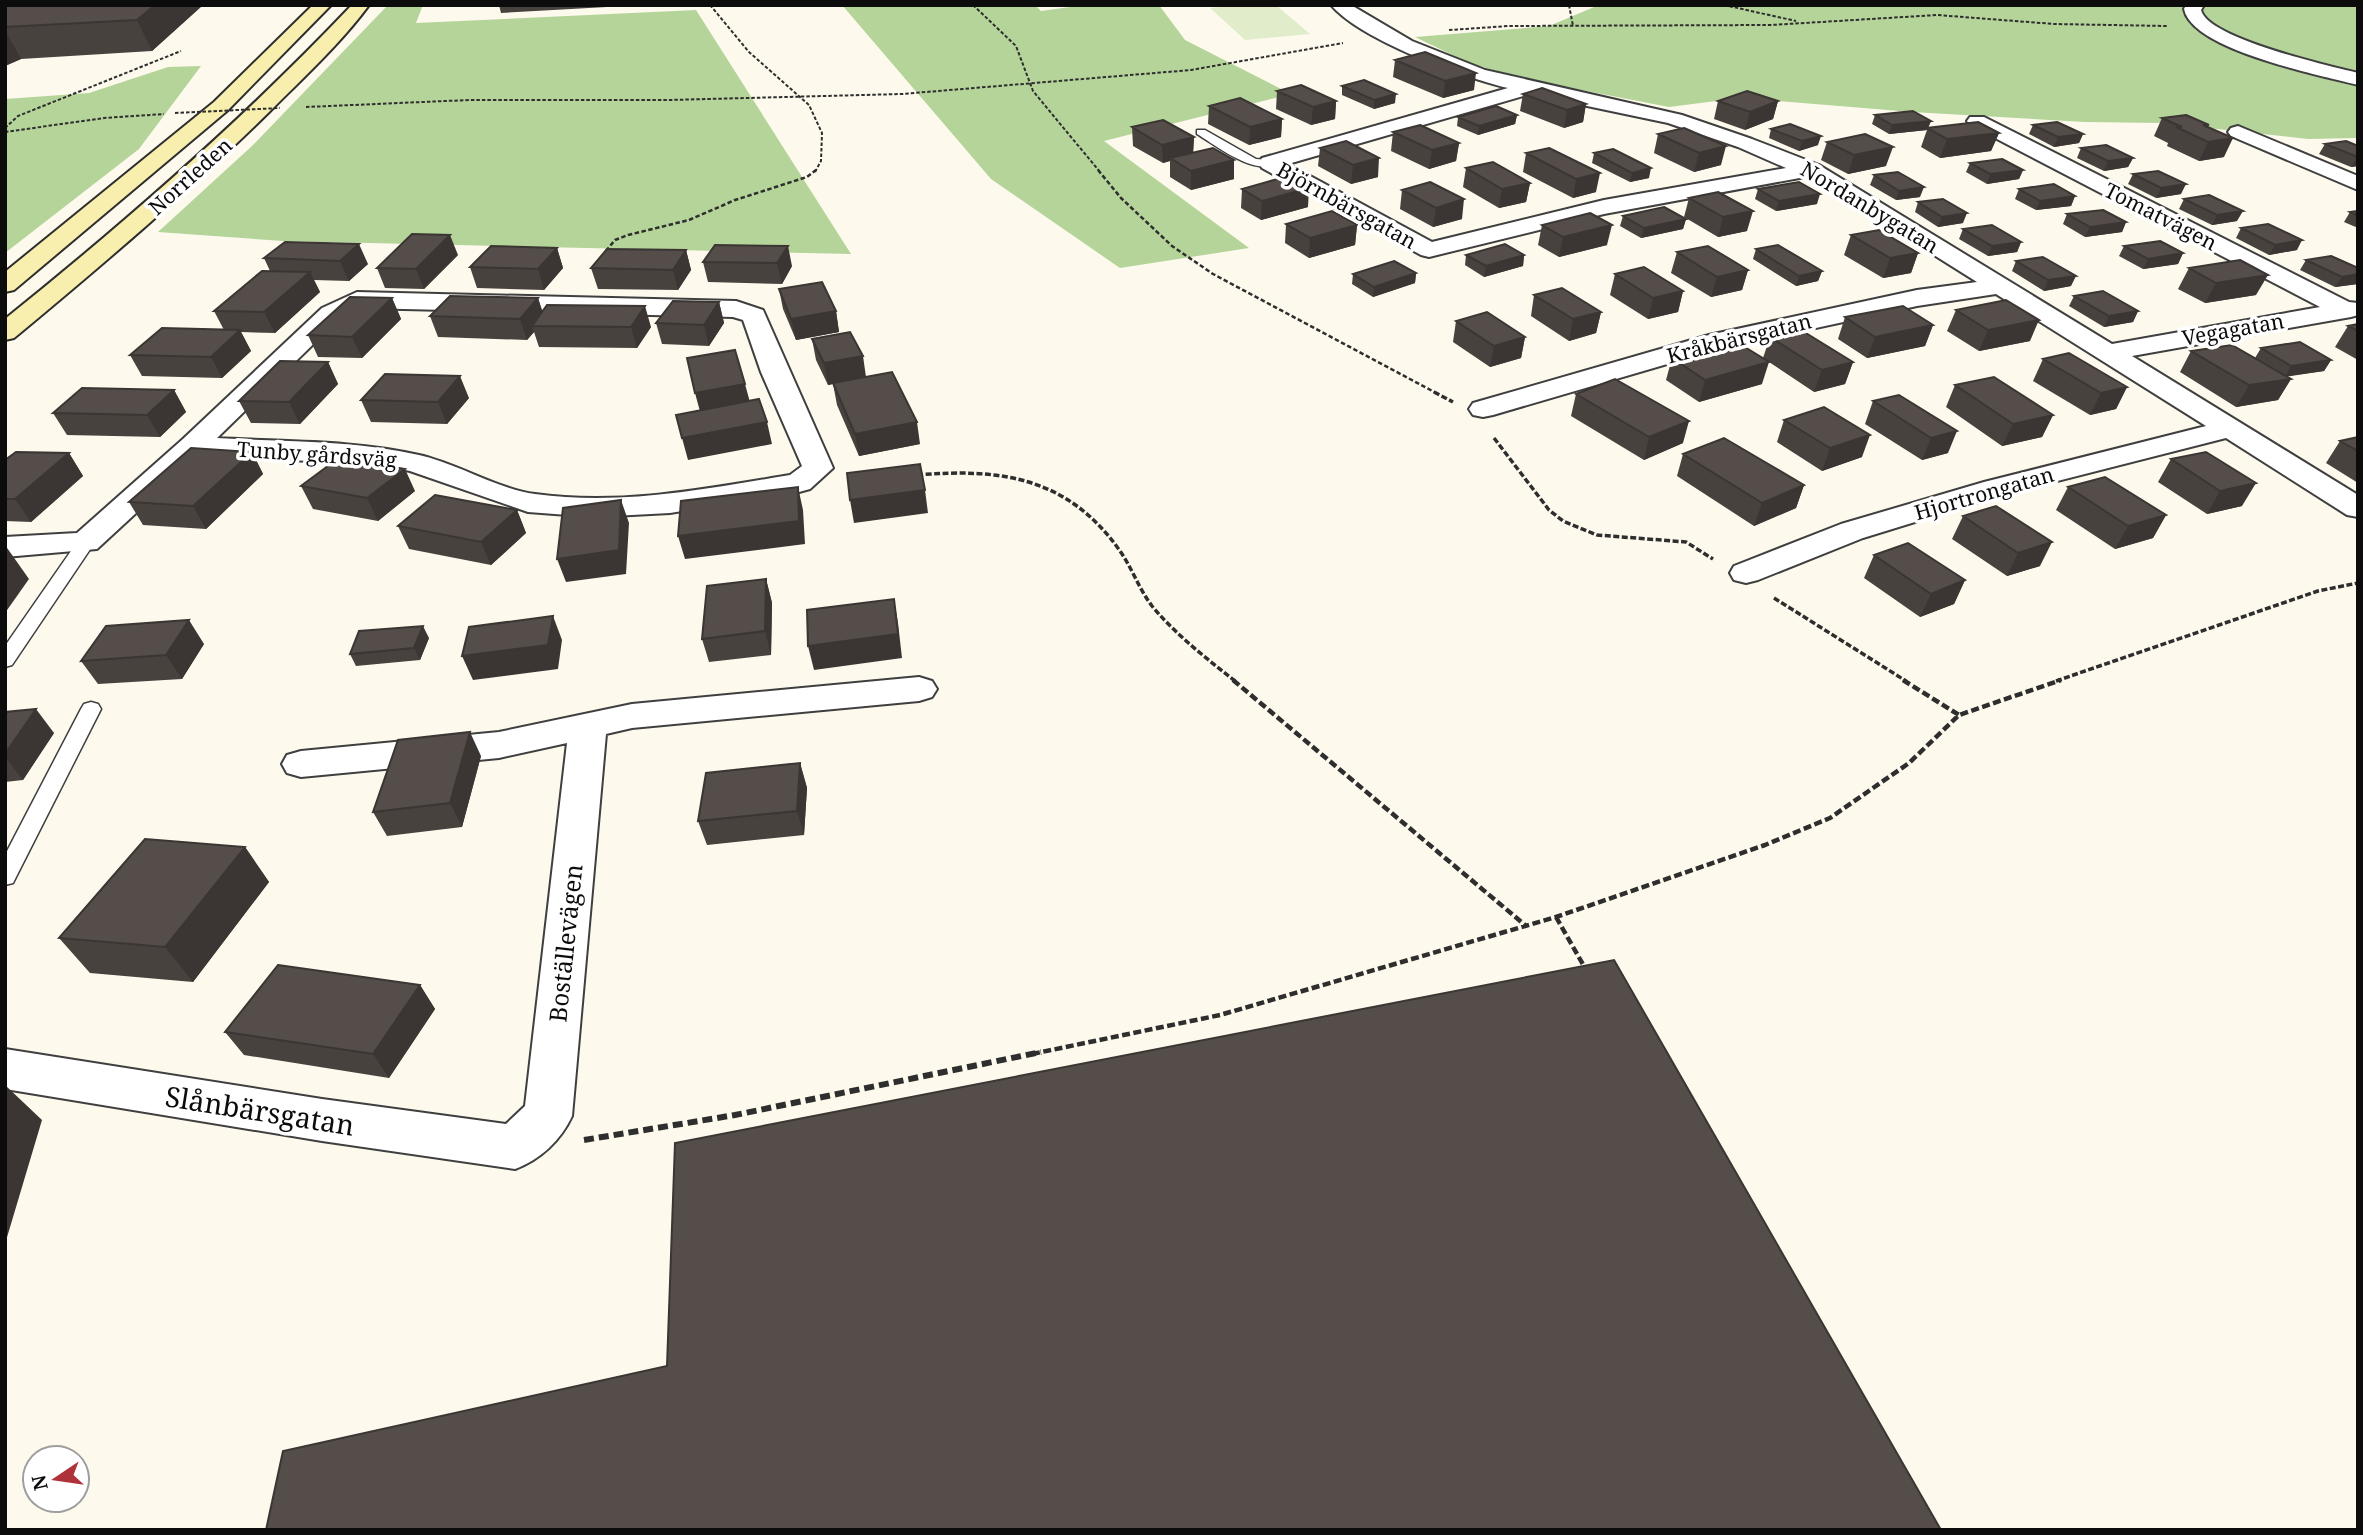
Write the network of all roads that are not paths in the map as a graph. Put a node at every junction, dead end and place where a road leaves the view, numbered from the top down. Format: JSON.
{"nodes":[{"id":1,"x":323,"y":5,"type":"edge"},
{"id":2,"x":361,"y":5,"type":"edge"},
{"id":3,"x":1339,"y":5,"type":"edge"},
{"id":4,"x":2196,"y":5,"type":"edge"},
{"id":5,"x":2358,"y":79,"type":"edge"},
{"id":6,"x":1530,"y":88,"type":"junction"},
{"id":7,"x":1977,"y":121,"type":"edge"},
{"id":8,"x":1201,"y":132,"type":"dead end"},
{"id":9,"x":2238,"y":132,"type":"dead end"},
{"id":10,"x":1270,"y":163,"type":"junction"},
{"id":11,"x":1811,"y":170,"type":"junction"},
{"id":12,"x":2358,"y":184,"type":"edge"},
{"id":13,"x":5,"y":285,"type":"edge"},
{"id":14,"x":1999,"y":286,"type":"junction"},
{"id":15,"x":2352,"y":309,"type":"edge"},
{"id":16,"x":5,"y":331,"type":"edge"},
{"id":17,"x":2109,"y":352,"type":"junction"},
{"id":18,"x":1483,"y":409,"type":"dead end"},
{"id":19,"x":2228,"y":429,"type":"junction"},
{"id":20,"x":193,"y":445,"type":"junction"},
{"id":21,"x":2358,"y":508,"type":"edge"},
{"id":22,"x":86,"y":542,"type":"junction"},
{"id":23,"x":5,"y":547,"type":"edge"},
{"id":24,"x":1746,"y":573,"type":"dead end"},
{"id":25,"x":5,"y":661,"type":"edge"},
{"id":26,"x":919,"y":689,"type":"dead end"},
{"id":27,"x":91,"y":709,"type":"dead end"},
{"id":28,"x":588,"y":726,"type":"junction"},
{"id":29,"x":301,"y":764,"type":"dead end"},
{"id":30,"x":5,"y":877,"type":"edge"},
{"id":31,"x":5,"y":1069,"type":"edge"},
{"id":32,"x":532,"y":1131,"type":"joint"}],
"edges":[{"from":1,"to":13,"type":"main road","name":"Norrleden"},
{"from":2,"to":16,"type":"main road","name":"Norrleden"},
{"from":3,"to":6,"type":"street","name":"Nordanbygatan"},
{"from":4,"to":5,"type":"street"},
{"from":6,"to":10,"type":"street","name":"Björnbärsgatan"},
{"from":6,"to":11,"type":"street","name":"Nordanbygatan"},
{"from":7,"to":15,"type":"street","name":"Tomatvägen"},
{"from":8,"to":10,"type":"lane"},
{"from":9,"to":12,"type":"street"},
{"from":10,"to":11,"type":"street","name":"Björnbärsgatan"},
{"from":11,"to":14,"type":"street","name":"Nordanbygatan"},
{"from":14,"to":17,"type":"street","name":"Nordanbygatan"},
{"from":14,"to":18,"type":"street","name":"Kråkbärsgatan"},
{"from":15,"to":17,"type":"street","name":"Vegagatan"},
{"from":17,"to":19,"type":"street","name":"Nordanbygatan"},
{"from":19,"to":21,"type":"street","name":"Nordanbygatan"},
{"from":19,"to":24,"type":"street","name":"Hjortrongatan"},
{"from":20,"to":20,"type":"street","name":"Tunby gårdsväg"},
{"from":20,"to":22,"type":"street","name":"Tunby gårdsväg"},
{"from":22,"to":23,"type":"street"},
{"from":22,"to":25,"type":"lane"},
{"from":26,"to":28,"type":"street"},
{"from":27,"to":30,"type":"lane"},
{"from":28,"to":29,"type":"street"},
{"from":28,"to":32,"type":"street","name":"Boställevägen"},
{"from":31,"to":32,"type":"street","name":"Slånbärsgatan"}]}
